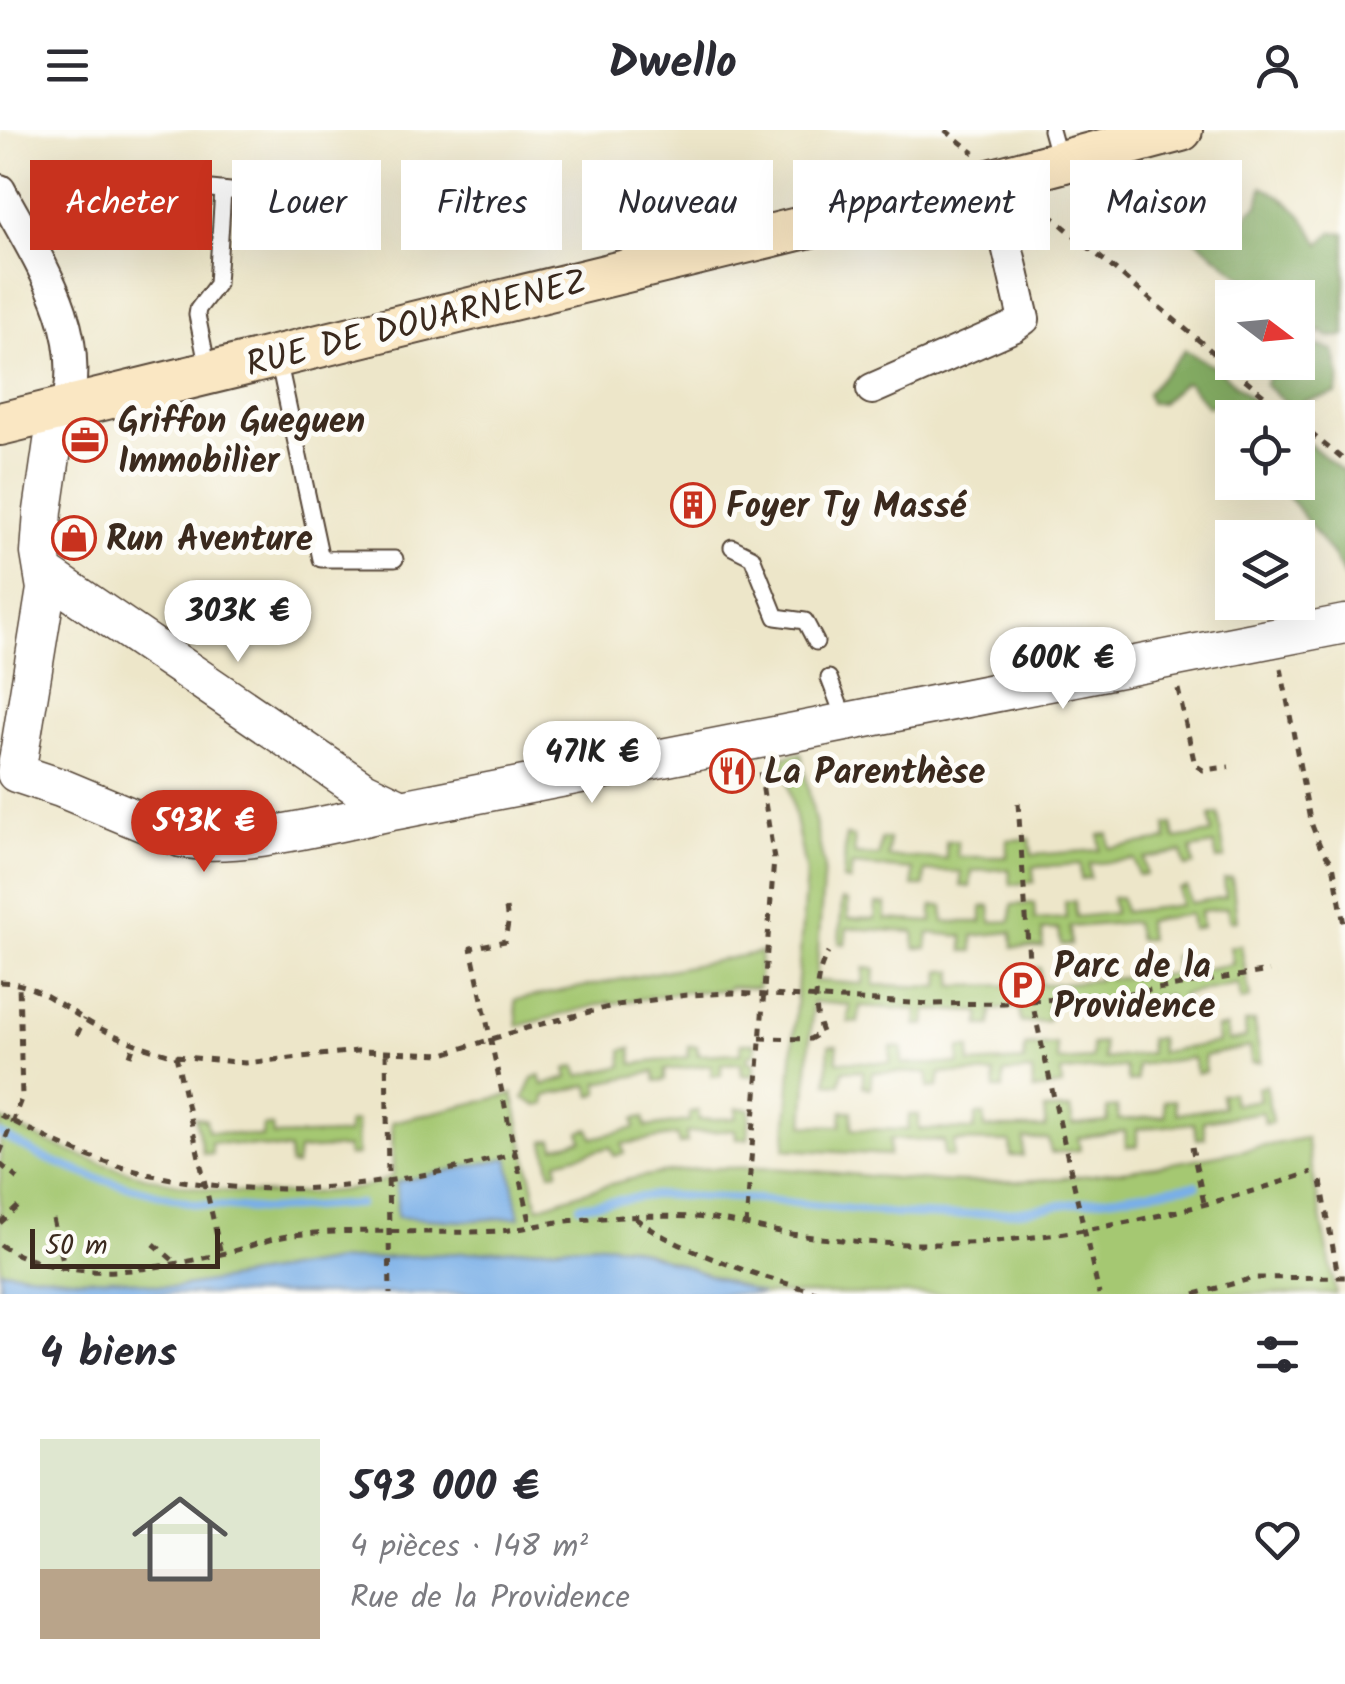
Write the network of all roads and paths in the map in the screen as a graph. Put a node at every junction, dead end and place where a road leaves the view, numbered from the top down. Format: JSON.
{"nodes":[{"id":1,"x":1181,"y":130,"type":"edge"},
{"id":2,"x":1055,"y":146,"type":"edge"},
{"id":3,"x":1031,"y":160,"type":"edge"},
{"id":4,"x":212,"y":189,"type":"edge"},
{"id":5,"x":0,"y":190,"type":"edge"},
{"id":6,"x":223,"y":190,"type":"junction"},
{"id":7,"x":232,"y":191,"type":"edge"},
{"id":8,"x":1050,"y":221,"type":"edge"},
{"id":9,"x":793,"y":229,"type":"edge"},
{"id":10,"x":1011,"y":250,"type":"edge"},
{"id":11,"x":277,"y":356,"type":"junction"},
{"id":12,"x":209,"y":373,"type":"junction"},
{"id":13,"x":872,"y":389,"type":"dead end"},
{"id":14,"x":1269,"y":400,"type":"edge"},
{"id":15,"x":66,"y":408,"type":"junction"},
{"id":16,"x":0,"y":424,"type":"edge"},
{"id":17,"x":1315,"y":437,"type":"edge"},
{"id":18,"x":1345,"y":461,"type":"edge"},
{"id":19,"x":732,"y":547,"type":"dead end"},
{"id":20,"x":395,"y":559,"type":"dead end"},
{"id":21,"x":46,"y":574,"type":"junction"},
{"id":22,"x":1345,"y":624,"type":"edge"},
{"id":23,"x":1276,"y":638,"type":"junction"},
{"id":24,"x":816,"y":642,"type":"dead end"},
{"id":25,"x":1173,"y":656,"type":"junction"},
{"id":26,"x":830,"y":678,"type":"dead end"},
{"id":27,"x":846,"y":720,"type":"junction"},
{"id":28,"x":754,"y":740,"type":"junction"},
{"id":29,"x":1229,"y":766,"type":"dead end"},
{"id":30,"x":8,"y":772,"type":"edge"},
{"id":31,"x":1018,"y":803,"type":"dead end"},
{"id":32,"x":402,"y":809,"type":"junction"},
{"id":33,"x":506,"y":908,"type":"dead end"},
{"id":34,"x":1345,"y":930,"type":"edge"},
{"id":35,"x":828,"y":953,"type":"dead end"},
{"id":36,"x":1269,"y":972,"type":"dead end"},
{"id":37,"x":0,"y":982,"type":"edge"},
{"id":38,"x":19,"y":983,"type":"junction"},
{"id":39,"x":763,"y":994,"type":"junction"},
{"id":40,"x":818,"y":997,"type":"junction"},
{"id":41,"x":1032,"y":1002,"type":"junction"},
{"id":42,"x":84,"y":1019,"type":"junction"},
{"id":43,"x":78,"y":1036,"type":"dead end"},
{"id":44,"x":760,"y":1038,"type":"junction"},
{"id":45,"x":489,"y":1040,"type":"junction"},
{"id":46,"x":134,"y":1044,"type":"junction"},
{"id":47,"x":386,"y":1052,"type":"junction"},
{"id":48,"x":130,"y":1056,"type":"dead end"},
{"id":49,"x":176,"y":1056,"type":"junction"},
{"id":50,"x":0,"y":1114,"type":"edge"},
{"id":51,"x":12,"y":1125,"type":"junction"},
{"id":52,"x":1192,"y":1148,"type":"dead end"},
{"id":53,"x":0,"y":1153,"type":"edge"},
{"id":54,"x":512,"y":1154,"type":"junction"},
{"id":55,"x":0,"y":1164,"type":"edge"},
{"id":56,"x":366,"y":1172,"type":"dead end"},
{"id":57,"x":1312,"y":1172,"type":"dead end"},
{"id":58,"x":18,"y":1179,"type":"dead end"},
{"id":59,"x":390,"y":1181,"type":"junction"},
{"id":60,"x":1321,"y":1181,"type":"dead end"},
{"id":61,"x":374,"y":1184,"type":"junction"},
{"id":62,"x":206,"y":1187,"type":"junction"},
{"id":63,"x":22,"y":1203,"type":"dead end"},
{"id":64,"x":1204,"y":1204,"type":"junction"},
{"id":65,"x":634,"y":1216,"type":"junction"},
{"id":66,"x":52,"y":1218,"type":"dead end"},
{"id":67,"x":0,"y":1224,"type":"edge"},
{"id":68,"x":531,"y":1226,"type":"junction"},
{"id":69,"x":746,"y":1226,"type":"junction"},
{"id":70,"x":388,"y":1230,"type":"junction"},
{"id":71,"x":1084,"y":1230,"type":"junction"},
{"id":72,"x":0,"y":1244,"type":"edge"},
{"id":73,"x":154,"y":1244,"type":"dead end"},
{"id":74,"x":221,"y":1254,"type":"junction"},
{"id":75,"x":175,"y":1262,"type":"junction"},
{"id":76,"x":65,"y":1269,"type":"junction"},
{"id":77,"x":1342,"y":1276,"type":"edge"},
{"id":78,"x":390,"y":1294,"type":"edge"},
{"id":79,"x":822,"y":1294,"type":"edge"},
{"id":80,"x":1099,"y":1294,"type":"edge"},
{"id":81,"x":1195,"y":1294,"type":"edge"}],
"edges":[{"from":1,"to":2,"type":"main road","name":"RUE DE DOUARNENEZ"},
{"from":2,"to":3,"type":"main road","name":"RUE DE DOUARNENEZ"},
{"from":4,"to":6,"type":"lane"},
{"from":5,"to":15,"type":"street"},
{"from":6,"to":7,"type":"lane"},
{"from":6,"to":12,"type":"lane"},
{"from":8,"to":14,"type":"path"},
{"from":9,"to":11,"type":"main road","name":"RUE DE DOUARNENEZ"},
{"from":10,"to":13,"type":"street"},
{"from":11,"to":12,"type":"main road","name":"RUE DE DOUARNENEZ"},
{"from":11,"to":20,"type":"lane"},
{"from":12,"to":15,"type":"main road","name":"RUE DE DOUARNENEZ"},
{"from":15,"to":16,"type":"main road","name":"RUE DE DOUARNENEZ"},
{"from":15,"to":21,"type":"street"},
{"from":17,"to":18,"type":"path"},
{"from":19,"to":24,"type":"lane"},
{"from":21,"to":30,"type":"street"},
{"from":21,"to":32,"type":"street"},
{"from":22,"to":23,"type":"street"},
{"from":23,"to":25,"type":"street"},
{"from":23,"to":34,"type":"path"},
{"from":25,"to":27,"type":"street"},
{"from":25,"to":29,"type":"path"},
{"from":26,"to":27,"type":"lane"},
{"from":27,"to":28,"type":"street"},
{"from":28,"to":32,"type":"street"},
{"from":28,"to":39,"type":"path"},
{"from":30,"to":32,"type":"street"},
{"from":31,"to":41,"type":"path"},
{"from":33,"to":45,"type":"path"},
{"from":35,"to":40,"type":"path"},
{"from":36,"to":41,"type":"path"},
{"from":37,"to":38,"type":"path"},
{"from":38,"to":42,"type":"path"},
{"from":38,"to":51,"type":"path"},
{"from":39,"to":40,"type":"path"},
{"from":39,"to":44,"type":"path"},
{"from":39,"to":45,"type":"path"},
{"from":40,"to":41,"type":"path"},
{"from":40,"to":44,"type":"path"},
{"from":41,"to":71,"type":"path"},
{"from":42,"to":43,"type":"path"},
{"from":42,"to":46,"type":"path"},
{"from":44,"to":69,"type":"path"},
{"from":45,"to":47,"type":"path"},
{"from":45,"to":54,"type":"path"},
{"from":46,"to":48,"type":"path"},
{"from":46,"to":49,"type":"path"},
{"from":47,"to":49,"type":"path"},
{"from":47,"to":59,"type":"path"},
{"from":49,"to":62,"type":"path"},
{"from":50,"to":51,"type":"path"},
{"from":51,"to":53,"type":"path"},
{"from":51,"to":62,"type":"path"},
{"from":52,"to":64,"type":"path"},
{"from":54,"to":59,"type":"path"},
{"from":54,"to":68,"type":"path"},
{"from":55,"to":58,"type":"path"},
{"from":56,"to":61,"type":"path"},
{"from":57,"to":64,"type":"path"},
{"from":59,"to":61,"type":"path"},
{"from":59,"to":70,"type":"path"},
{"from":60,"to":77,"type":"path"},
{"from":61,"to":62,"type":"path"},
{"from":62,"to":74,"type":"path"},
{"from":63,"to":67,"type":"path"},
{"from":64,"to":71,"type":"path"},
{"from":65,"to":68,"type":"path"},
{"from":65,"to":69,"type":"path"},
{"from":65,"to":79,"type":"path"},
{"from":66,"to":76,"type":"path"},
{"from":68,"to":70,"type":"path"},
{"from":69,"to":71,"type":"path"},
{"from":70,"to":74,"type":"path"},
{"from":70,"to":78,"type":"path"},
{"from":71,"to":80,"type":"path"},
{"from":72,"to":76,"type":"path"},
{"from":73,"to":75,"type":"path"},
{"from":74,"to":75,"type":"path"},
{"from":75,"to":76,"type":"path"},
{"from":77,"to":81,"type":"path"}]}
